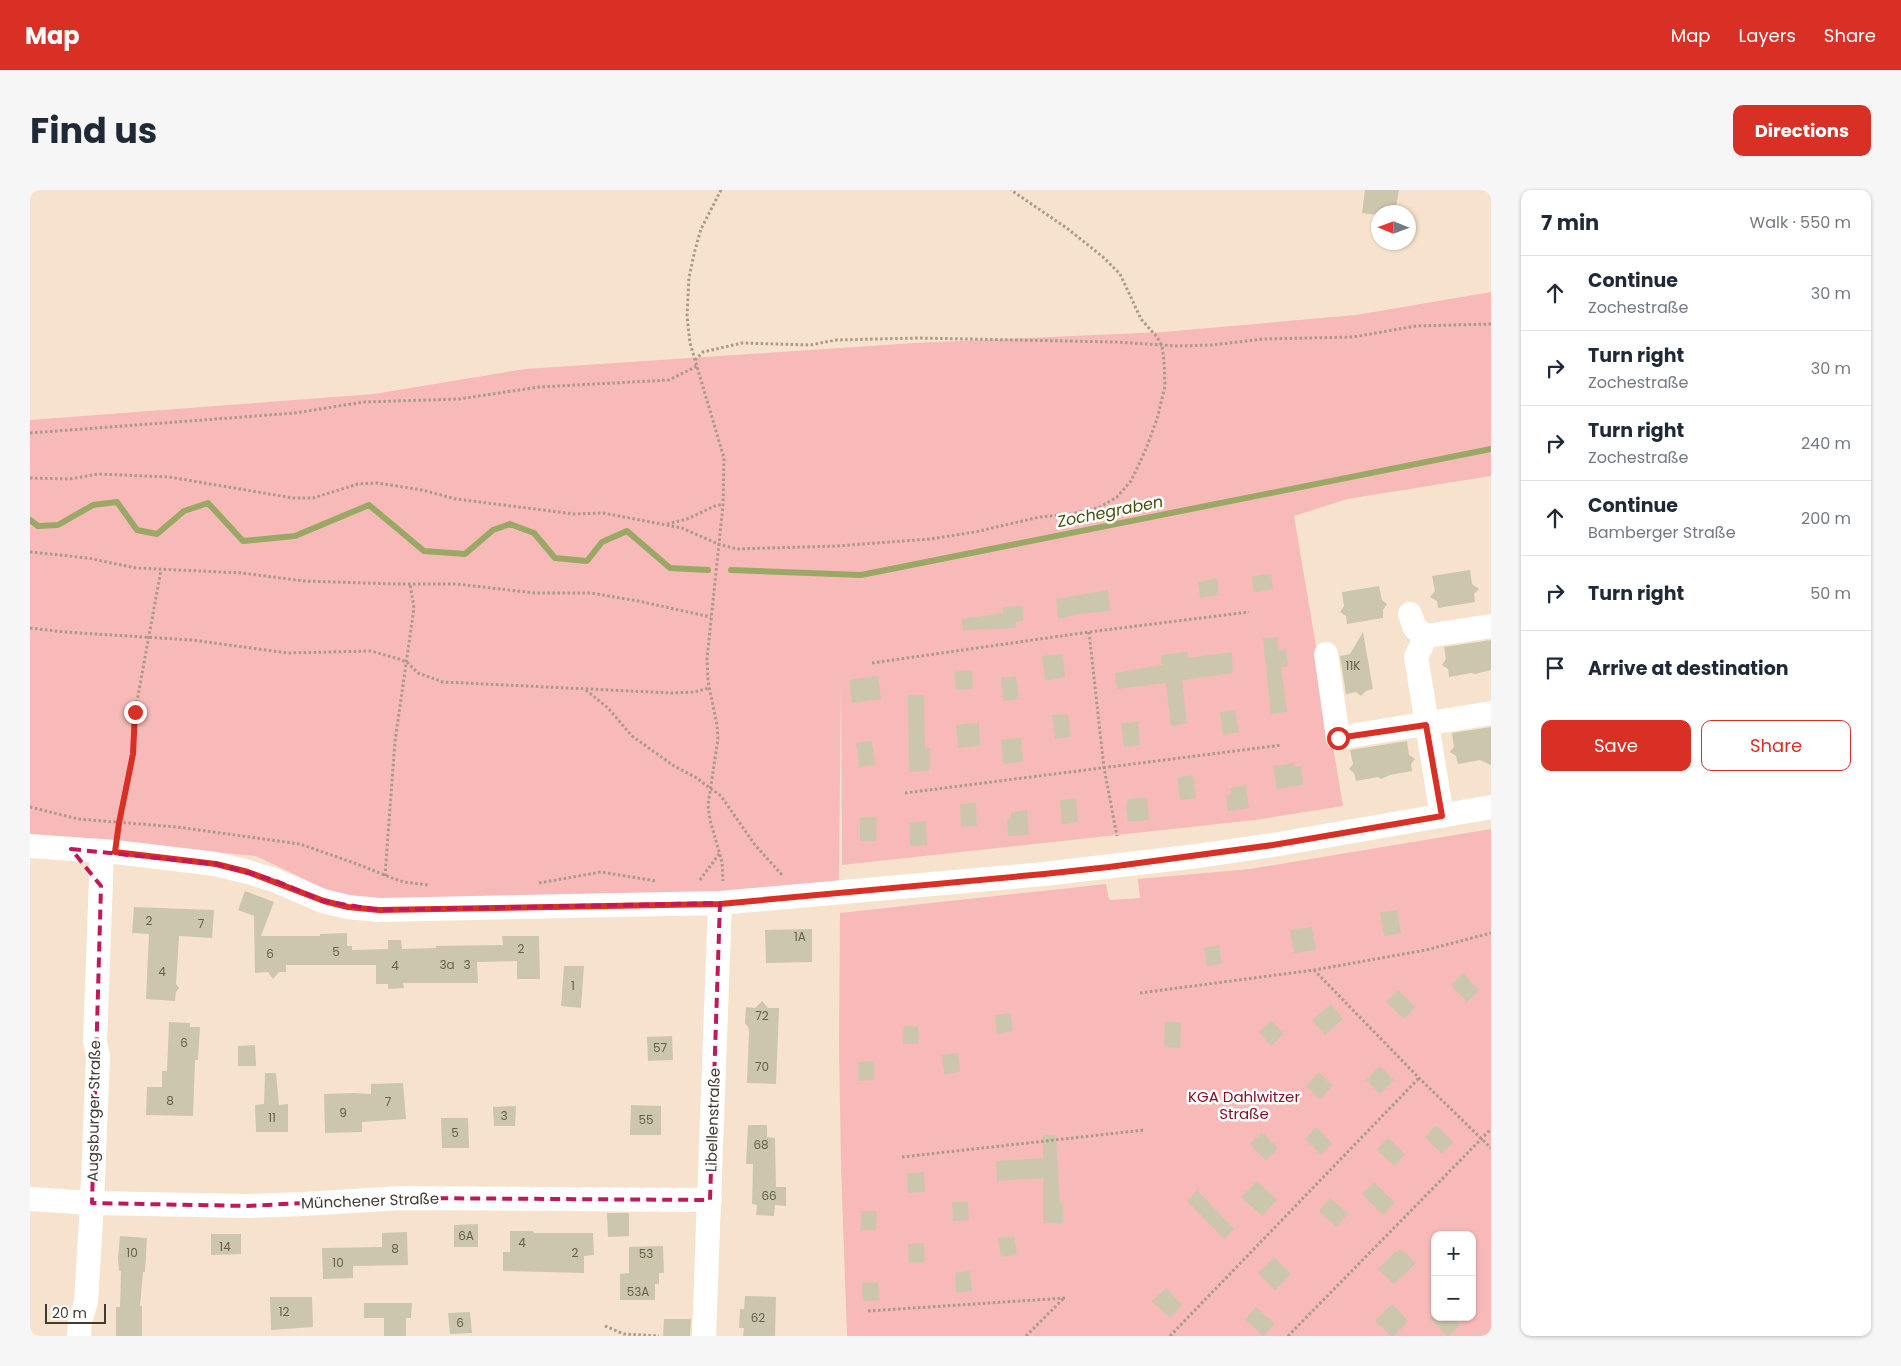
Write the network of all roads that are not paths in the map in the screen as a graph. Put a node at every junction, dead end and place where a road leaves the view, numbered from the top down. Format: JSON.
{"nodes":[{"id":1,"x":1410,"y":614,"type":"dead end"},
{"id":2,"x":1491,"y":626,"type":"edge"},
{"id":3,"x":1426,"y":636,"type":"junction"},
{"id":4,"x":1326,"y":654,"type":"dead end"},
{"id":5,"x":1491,"y":714,"type":"edge"},
{"id":6,"x":1426,"y":725,"type":"junction"},
{"id":7,"x":1491,"y":807,"type":"edge"},
{"id":8,"x":1442,"y":816,"type":"junction"},
{"id":9,"x":30,"y":846,"type":"edge"},
{"id":10,"x":71,"y":849,"type":"junction"},
{"id":11,"x":109,"y":852,"type":"junction"},
{"id":12,"x":101,"y":886,"type":"junction"},
{"id":13,"x":720,"y":904,"type":"junction"},
{"id":14,"x":30,"y":1199,"type":"edge"},
{"id":15,"x":710,"y":1200,"type":"junction"},
{"id":16,"x":92,"y":1203,"type":"junction"},
{"id":17,"x":79,"y":1336,"type":"edge"},
{"id":18,"x":704,"y":1336,"type":"edge"}],
"edges":[{"from":1,"to":3,"type":"street"},
{"from":2,"to":3,"type":"street"},
{"from":3,"to":6,"type":"street"},
{"from":4,"to":6,"type":"street"},
{"from":5,"to":6,"type":"street"},
{"from":6,"to":8,"type":"street"},
{"from":7,"to":8,"type":"street"},
{"from":8,"to":13,"type":"street"},
{"from":9,"to":10,"type":"street"},
{"from":10,"to":11,"type":"street"},
{"from":10,"to":12,"type":"street"},
{"from":11,"to":12,"type":"street","name":"Augsburger Straße"},
{"from":11,"to":13,"type":"street"},
{"from":12,"to":16,"type":"street","name":"Augsburger Straße"},
{"from":13,"to":15,"type":"street","name":"Libellenstraße"},
{"from":14,"to":16,"type":"street","name":"Münchener Straße"},
{"from":15,"to":16,"type":"street","name":"Münchener Straße"},
{"from":15,"to":18,"type":"street","name":"Libellenstraße"},
{"from":16,"to":17,"type":"street","name":"Augsburger Straße"}]}
